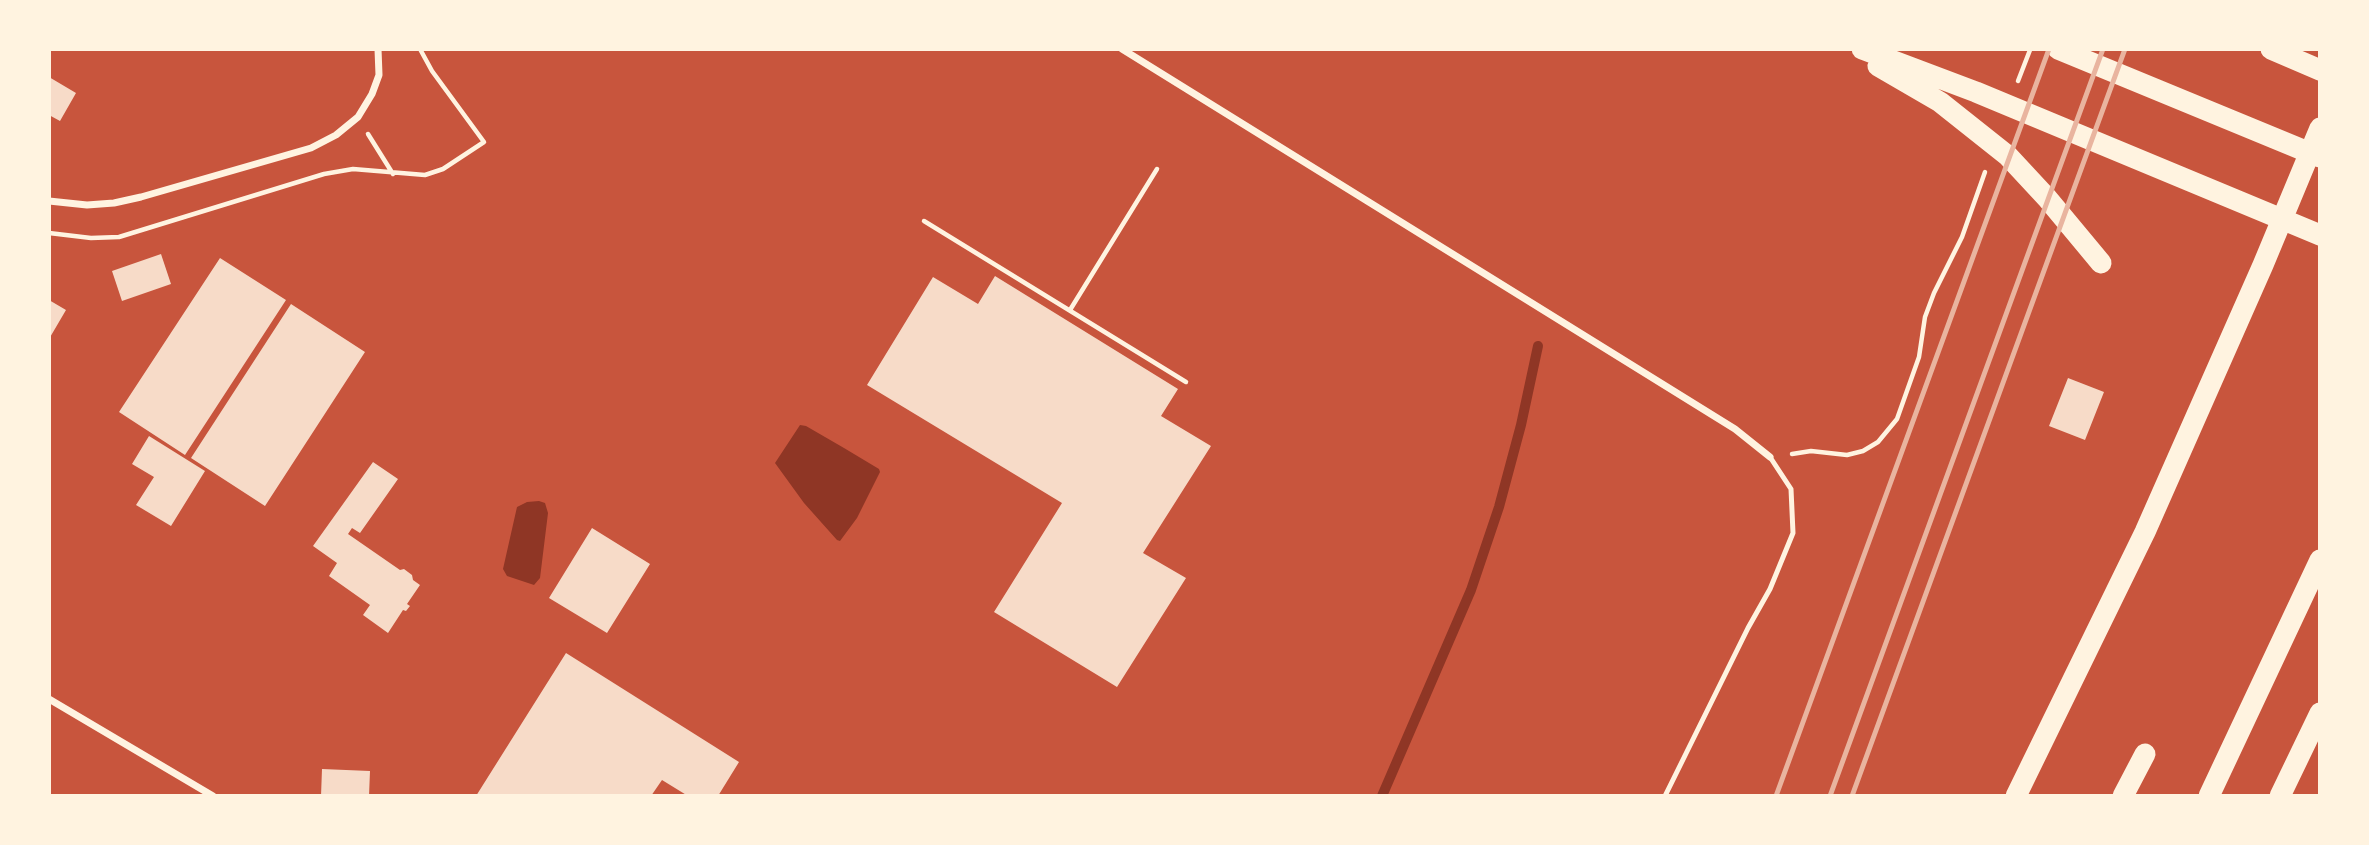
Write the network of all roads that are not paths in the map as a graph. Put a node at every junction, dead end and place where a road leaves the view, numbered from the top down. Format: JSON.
{"nodes":[{"id":1,"x":378,"y":49,"type":"edge"},
{"id":2,"x":1122,"y":49,"type":"edge"},
{"id":3,"x":1849,"y":49,"type":"edge"},
{"id":4,"x":1862,"y":49,"type":"edge"},
{"id":5,"x":2058,"y":49,"type":"edge"},
{"id":6,"x":2271,"y":49,"type":"edge"},
{"id":7,"x":2320,"y":70,"type":"edge"},
{"id":8,"x":2320,"y":128,"type":"edge"},
{"id":9,"x":2320,"y":157,"type":"edge"},
{"id":10,"x":49,"y":201,"type":"edge"},
{"id":11,"x":2320,"y":235,"type":"edge"},
{"id":12,"x":2101,"y":263,"type":"dead end"},
{"id":13,"x":1770,"y":457,"type":"joint"},
{"id":14,"x":2320,"y":560,"type":"edge"},
{"id":15,"x":49,"y":699,"type":"edge"},
{"id":16,"x":2320,"y":713,"type":"edge"},
{"id":17,"x":2145,"y":754,"type":"dead end"},
{"id":18,"x":213,"y":796,"type":"edge"},
{"id":19,"x":1665,"y":796,"type":"edge"},
{"id":20,"x":2016,"y":796,"type":"edge"},
{"id":21,"x":2123,"y":796,"type":"edge"},
{"id":22,"x":2209,"y":796,"type":"edge"},
{"id":23,"x":2280,"y":796,"type":"edge"}],
"edges":[{"from":1,"to":10,"type":"street"},
{"from":2,"to":13,"type":"street"},
{"from":3,"to":12,"type":"highway"},
{"from":4,"to":11,"type":"highway"},
{"from":5,"to":9,"type":"highway"},
{"from":6,"to":7,"type":"highway"},
{"from":8,"to":20,"type":"highway"},
{"from":13,"to":19,"type":"lane"},
{"from":14,"to":22,"type":"highway"},
{"from":15,"to":18,"type":"street"},
{"from":16,"to":23,"type":"highway"},
{"from":17,"to":21,"type":"highway"}]}
